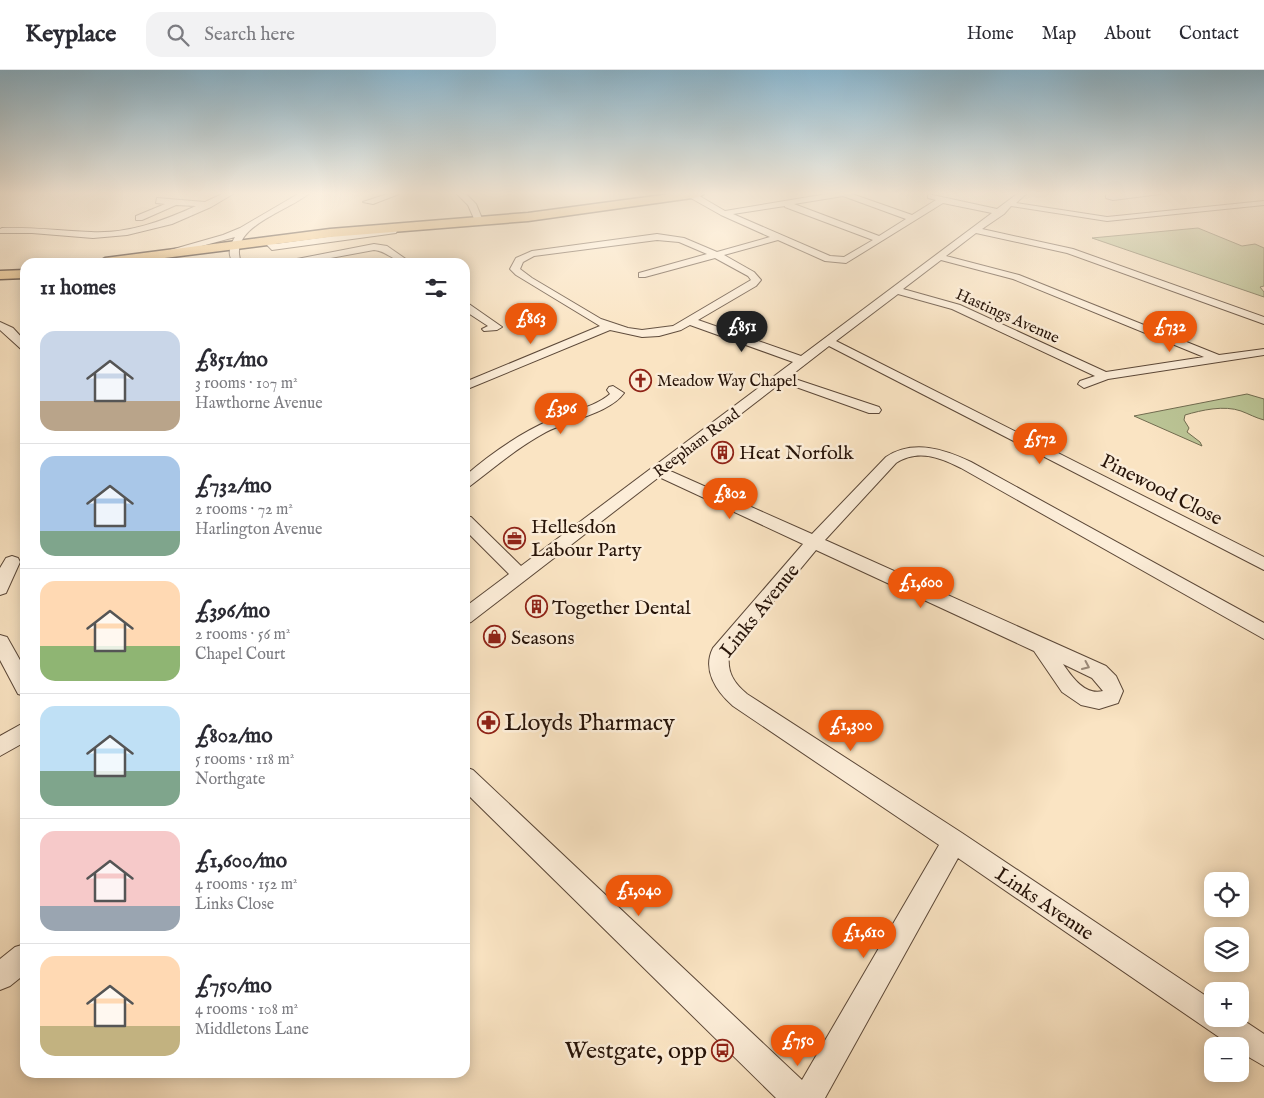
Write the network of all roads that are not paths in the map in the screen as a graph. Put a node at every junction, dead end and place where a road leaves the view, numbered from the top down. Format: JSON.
{"nodes":[{"id":1,"x":211,"y":242,"type":"edge"},
{"id":2,"x":238,"y":242,"type":"edge"},
{"id":3,"x":270,"y":242,"type":"edge"},
{"id":4,"x":297,"y":242,"type":"edge"},
{"id":5,"x":626,"y":242,"type":"edge"},
{"id":6,"x":688,"y":242,"type":"edge"},
{"id":7,"x":760,"y":242,"type":"edge"},
{"id":8,"x":789,"y":242,"type":"edge"},
{"id":9,"x":874,"y":242,"type":"edge"},
{"id":10,"x":958,"y":242,"type":"edge"},
{"id":11,"x":1029,"y":242,"type":"edge"},
{"id":12,"x":272,"y":244,"type":"dead end"},
{"id":13,"x":237,"y":245,"type":"junction"},
{"id":14,"x":713,"y":255,"type":"junction"},
{"id":15,"x":939,"y":257,"type":"junction"},
{"id":16,"x":135,"y":258,"type":"edge"},
{"id":17,"x":139,"y":258,"type":"edge"},
{"id":18,"x":234,"y":258,"type":"edge"},
{"id":19,"x":316,"y":258,"type":"edge"},
{"id":20,"x":399,"y":258,"type":"edge"},
{"id":21,"x":507,"y":258,"type":"dead end"},
{"id":22,"x":519,"y":260,"type":"junction"},
{"id":23,"x":20,"y":274,"type":"edge"},
{"id":24,"x":642,"y":275,"type":"dead end"},
{"id":25,"x":0,"y":277,"type":"edge"},
{"id":26,"x":896,"y":290,"type":"junction"},
{"id":27,"x":470,"y":310,"type":"edge"},
{"id":28,"x":689,"y":321,"type":"junction"},
{"id":29,"x":1264,"y":321,"type":"edge"},
{"id":30,"x":0,"y":326,"type":"edge"},
{"id":31,"x":608,"y":327,"type":"junction"},
{"id":32,"x":495,"y":329,"type":"dead end"},
{"id":33,"x":828,"y":341,"type":"junction"},
{"id":34,"x":20,"y":345,"type":"edge"},
{"id":35,"x":1264,"y":352,"type":"edge"},
{"id":36,"x":803,"y":360,"type":"junction"},
{"id":37,"x":1218,"y":360,"type":"junction"},
{"id":38,"x":1105,"y":376,"type":"junction"},
{"id":39,"x":781,"y":378,"type":"junction"},
{"id":40,"x":470,"y":384,"type":"edge"},
{"id":41,"x":1084,"y":384,"type":"dead end"},
{"id":42,"x":619,"y":391,"type":"dead end"},
{"id":43,"x":874,"y":410,"type":"dead end"},
{"id":44,"x":658,"y":471,"type":"junction"},
{"id":45,"x":470,"y":479,"type":"edge"},
{"id":46,"x":470,"y":526,"type":"edge"},
{"id":47,"x":814,"y":542,"type":"junction"},
{"id":48,"x":12,"y":562,"type":"edge"},
{"id":49,"x":1264,"y":564,"type":"edge"},
{"id":50,"x":521,"y":574,"type":"junction"},
{"id":51,"x":0,"y":589,"type":"edge"},
{"id":52,"x":470,"y":613,"type":"edge"},
{"id":53,"x":1264,"y":632,"type":"edge"},
{"id":54,"x":0,"y":642,"type":"edge"},
{"id":55,"x":1041,"y":646,"type":"dead end"},
{"id":56,"x":20,"y":679,"type":"edge"},
{"id":57,"x":20,"y":735,"type":"edge"},
{"id":58,"x":0,"y":747,"type":"edge"},
{"id":59,"x":470,"y":782,"type":"edge"},
{"id":60,"x":954,"y":841,"type":"junction"},
{"id":61,"x":20,"y":961,"type":"edge"},
{"id":62,"x":0,"y":976,"type":"edge"},
{"id":63,"x":1204,"y":1011,"type":"edge"},
{"id":64,"x":1229,"y":1027,"type":"edge"},
{"id":65,"x":1264,"y":1050,"type":"edge"},
{"id":66,"x":802,"y":1098,"type":"edge"},
{"id":67,"x":808,"y":1098,"type":"edge"}],
"edges":[{"from":1,"to":16,"type":"street"},
{"from":2,"to":13,"type":"street"},
{"from":3,"to":13,"type":"highway"},
{"from":4,"to":12,"type":"street"},
{"from":5,"to":22,"type":"street"},
{"from":6,"to":14,"type":"street"},
{"from":7,"to":14,"type":"street"},
{"from":8,"to":9,"type":"street"},
{"from":10,"to":15,"type":"street","name":"Reepham Road"},
{"from":11,"to":29,"type":"street"},
{"from":13,"to":17,"type":"highway"},
{"from":13,"to":18,"type":"street"},
{"from":14,"to":24,"type":"street"},
{"from":14,"to":28,"type":"street"},
{"from":15,"to":26,"type":"street","name":"Reepham Road"},
{"from":15,"to":37,"type":"street"},
{"from":19,"to":20,"type":"street"},
{"from":21,"to":22,"type":"street"},
{"from":22,"to":31,"type":"street"},
{"from":23,"to":25,"type":"highway"},
{"from":26,"to":33,"type":"street","name":"Reepham Road"},
{"from":26,"to":38,"type":"street","name":"Hastings Avenue"},
{"from":27,"to":32,"type":"street"},
{"from":28,"to":31,"type":"street"},
{"from":28,"to":36,"type":"street"},
{"from":30,"to":34,"type":"street"},
{"from":31,"to":40,"type":"street"},
{"from":33,"to":36,"type":"street","name":"Reepham Road"},
{"from":33,"to":49,"type":"street","name":"Pinewood Close"},
{"from":35,"to":37,"type":"street"},
{"from":36,"to":39,"type":"street","name":"Reepham Road"},
{"from":37,"to":38,"type":"street"},
{"from":38,"to":41,"type":"street"},
{"from":39,"to":43,"type":"street"},
{"from":39,"to":44,"type":"street","name":"Reepham Road"},
{"from":42,"to":45,"type":"street"},
{"from":44,"to":47,"type":"street"},
{"from":44,"to":50,"type":"street","name":"Reepham Road"},
{"from":46,"to":50,"type":"street"},
{"from":47,"to":53,"type":"street","name":"Links Avenue"},
{"from":47,"to":55,"type":"street"},
{"from":47,"to":60,"type":"street","name":"Links Avenue"},
{"from":48,"to":51,"type":"street"},
{"from":50,"to":52,"type":"street","name":"Reepham Road"},
{"from":54,"to":56,"type":"street"},
{"from":57,"to":58,"type":"street"},
{"from":59,"to":66,"type":"street"},
{"from":60,"to":63,"type":"street","name":"Links Avenue"},
{"from":60,"to":67,"type":"street"},
{"from":61,"to":62,"type":"street"},
{"from":64,"to":65,"type":"street"}]}
